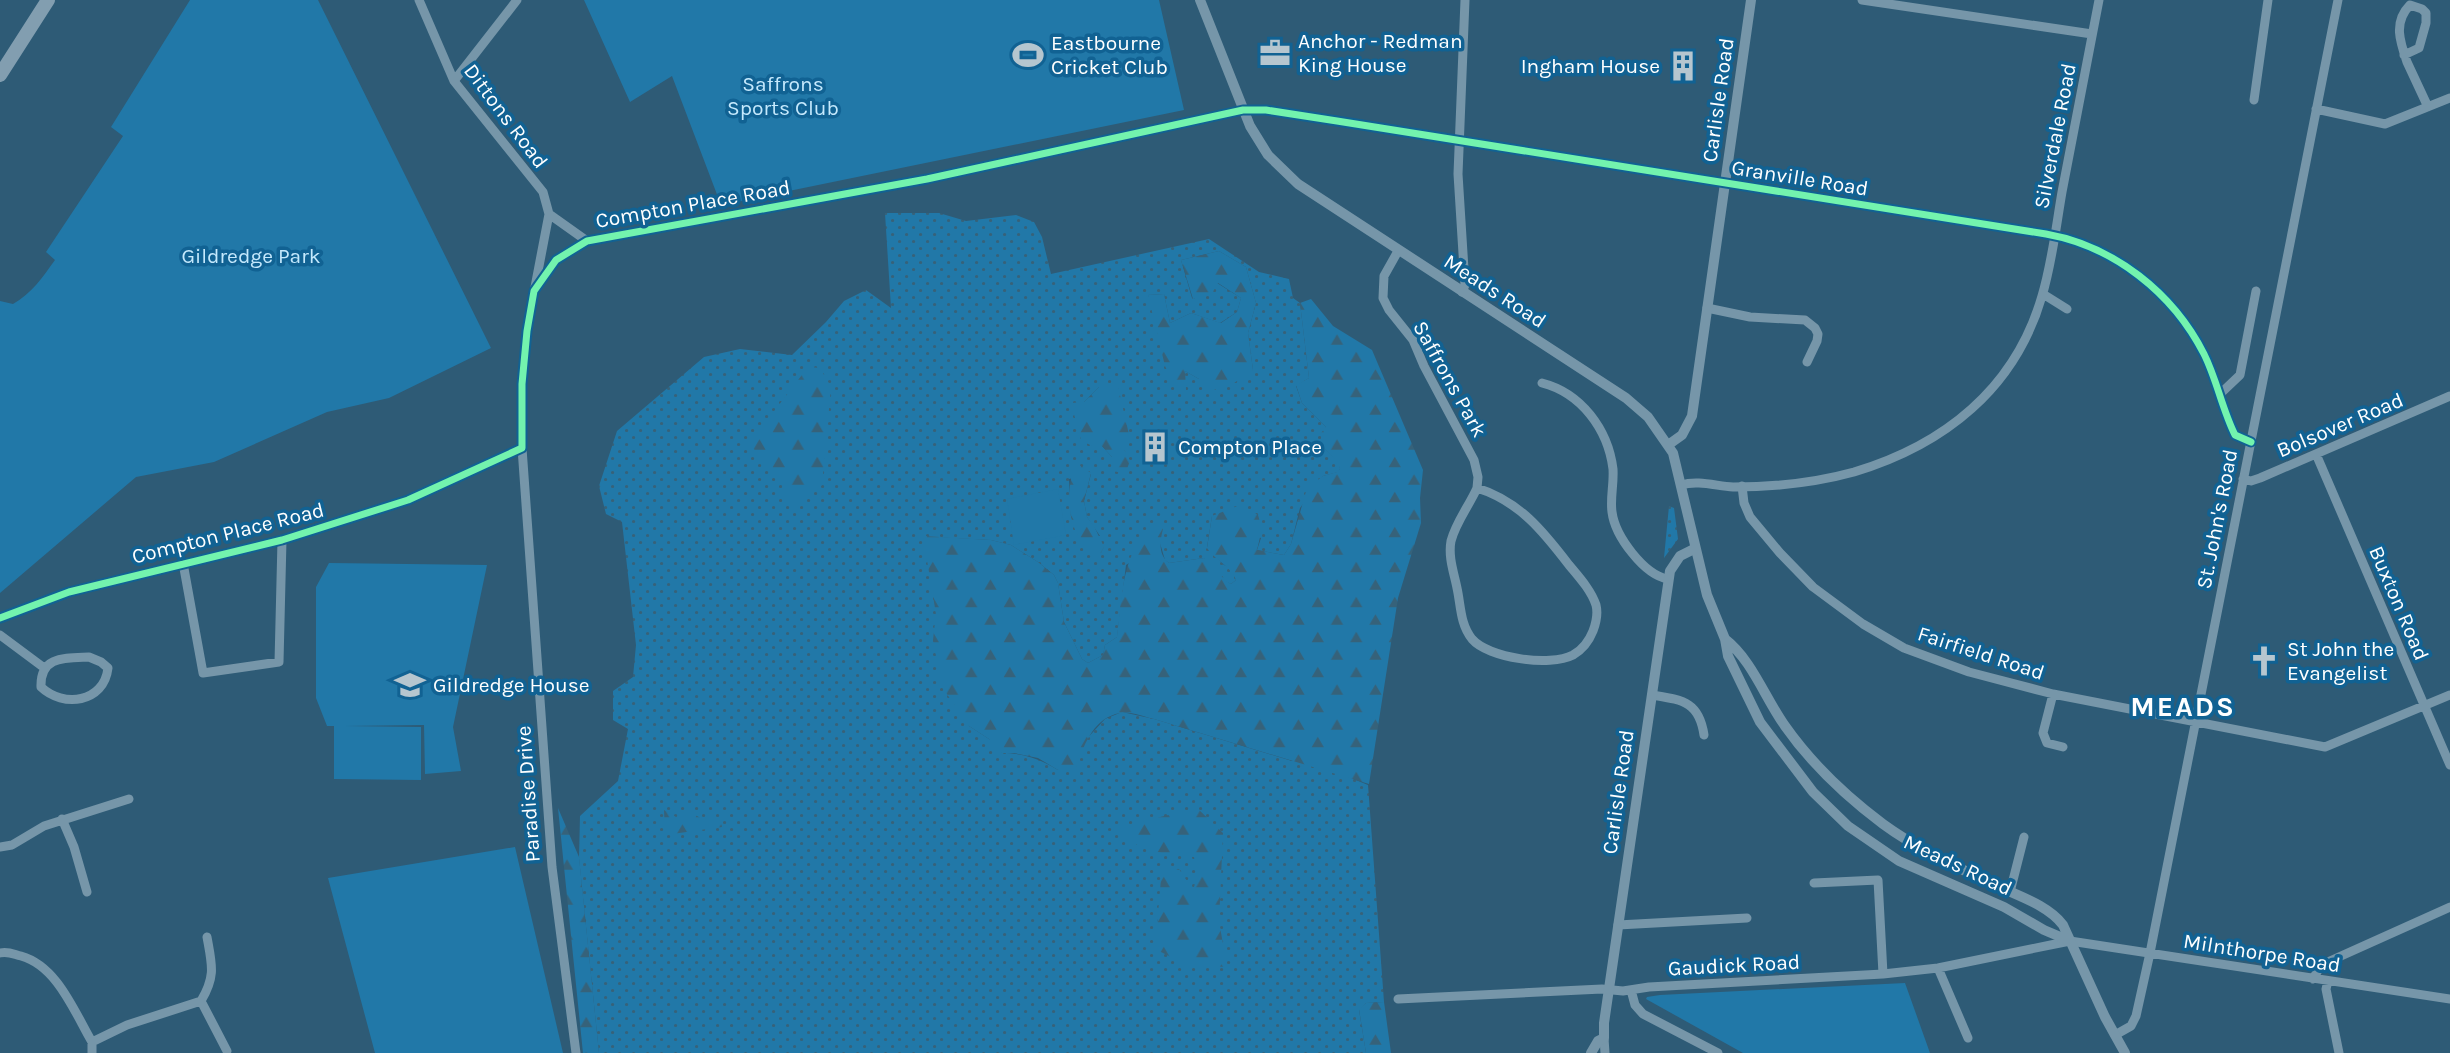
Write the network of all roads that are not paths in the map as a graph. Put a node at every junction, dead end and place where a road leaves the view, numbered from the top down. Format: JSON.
{"nodes":[{"id":1,"x":48,"y":0,"type":"edge"},
{"id":2,"x":419,"y":0,"type":"edge"},
{"id":3,"x":517,"y":0,"type":"edge"},
{"id":4,"x":1200,"y":0,"type":"edge"},
{"id":5,"x":1465,"y":0,"type":"edge"},
{"id":6,"x":1751,"y":0,"type":"edge"},
{"id":7,"x":1863,"y":0,"type":"edge"},
{"id":8,"x":2099,"y":0,"type":"edge"},
{"id":9,"x":2268,"y":0,"type":"edge"},
{"id":10,"x":2338,"y":0,"type":"edge"},
{"id":11,"x":2410,"y":3,"type":"edge"},
{"id":12,"x":2092,"y":34,"type":"junction"},
{"id":13,"x":2404,"y":55,"type":"junction"},
{"id":14,"x":0,"y":75,"type":"edge"},
{"id":15,"x":454,"y":81,"type":"junction"},
{"id":16,"x":2450,"y":98,"type":"edge"},
{"id":17,"x":2254,"y":100,"type":"dead end"},
{"id":18,"x":2428,"y":107,"type":"junction"},
{"id":19,"x":2316,"y":109,"type":"junction"},
{"id":20,"x":1243,"y":110,"type":"junction"},
{"id":21,"x":1460,"y":141,"type":"junction"},
{"id":22,"x":1725,"y":184,"type":"junction"},
{"id":23,"x":549,"y":214,"type":"junction"},
{"id":24,"x":2054,"y":235,"type":"junction"},
{"id":25,"x":587,"y":241,"type":"junction"},
{"id":26,"x":1398,"y":251,"type":"junction"},
{"id":27,"x":2256,"y":290,"type":"dead end"},
{"id":28,"x":534,"y":291,"type":"junction"},
{"id":29,"x":1462,"y":292,"type":"junction"},
{"id":30,"x":2043,"y":294,"type":"junction"},
{"id":31,"x":1707,"y":308,"type":"junction"},
{"id":32,"x":2067,"y":309,"type":"dead end"},
{"id":33,"x":1807,"y":362,"type":"dead end"},
{"id":34,"x":1542,"y":383,"type":"dead end"},
{"id":35,"x":2220,"y":394,"type":"junction"},
{"id":36,"x":2450,"y":396,"type":"edge"},
{"id":37,"x":2251,"y":442,"type":"junction"},
{"id":38,"x":1668,"y":445,"type":"junction"},
{"id":39,"x":522,"y":448,"type":"junction"},
{"id":40,"x":2316,"y":454,"type":"junction"},
{"id":41,"x":2243,"y":479,"type":"junction"},
{"id":42,"x":1681,"y":485,"type":"junction"},
{"id":43,"x":1742,"y":486,"type":"junction"},
{"id":44,"x":1477,"y":488,"type":"junction"},
{"id":45,"x":282,"y":540,"type":"junction"},
{"id":46,"x":1695,"y":549,"type":"junction"},
{"id":47,"x":183,"y":563,"type":"junction"},
{"id":48,"x":1668,"y":579,"type":"junction"},
{"id":49,"x":0,"y":618,"type":"edge"},
{"id":50,"x":0,"y":635,"type":"edge"},
{"id":51,"x":1725,"y":639,"type":"junction"},
{"id":52,"x":43,"y":667,"type":"junction"},
{"id":53,"x":2053,"y":694,"type":"junction"},
{"id":54,"x":1652,"y":695,"type":"junction"},
{"id":55,"x":2450,"y":695,"type":"edge"},
{"id":56,"x":2424,"y":706,"type":"junction"},
{"id":57,"x":2196,"y":722,"type":"junction"},
{"id":58,"x":1704,"y":735,"type":"dead end"},
{"id":59,"x":2063,"y":747,"type":"dead end"},
{"id":60,"x":2450,"y":765,"type":"edge"},
{"id":61,"x":129,"y":799,"type":"dead end"},
{"id":62,"x":62,"y":819,"type":"junction"},
{"id":63,"x":2024,"y":837,"type":"dead end"},
{"id":64,"x":0,"y":847,"type":"edge"},
{"id":65,"x":1814,"y":883,"type":"dead end"},
{"id":66,"x":87,"y":892,"type":"dead end"},
{"id":67,"x":2010,"y":892,"type":"junction"},
{"id":68,"x":2450,"y":907,"type":"edge"},
{"id":69,"x":1747,"y":918,"type":"dead end"},
{"id":70,"x":1618,"y":925,"type":"junction"},
{"id":71,"x":207,"y":937,"type":"dead end"},
{"id":72,"x":2070,"y":941,"type":"junction"},
{"id":73,"x":0,"y":953,"type":"edge"},
{"id":74,"x":2150,"y":953,"type":"junction"},
{"id":75,"x":1938,"y":968,"type":"junction"},
{"id":76,"x":1883,"y":974,"type":"junction"},
{"id":77,"x":2314,"y":979,"type":"junction"},
{"id":78,"x":2328,"y":981,"type":"junction"},
{"id":79,"x":1609,"y":990,"type":"junction"},
{"id":80,"x":1631,"y":990,"type":"junction"},
{"id":81,"x":1398,"y":999,"type":"dead end"},
{"id":82,"x":2450,"y":999,"type":"edge"},
{"id":83,"x":201,"y":1001,"type":"junction"},
{"id":84,"x":2115,"y":1035,"type":"junction"},
{"id":85,"x":1604,"y":1038,"type":"junction"},
{"id":86,"x":1968,"y":1038,"type":"dead end"},
{"id":87,"x":92,"y":1042,"type":"junction"},
{"id":88,"x":227,"y":1052,"type":"edge"},
{"id":89,"x":92,"y":1053,"type":"edge"},
{"id":90,"x":576,"y":1053,"type":"edge"},
{"id":91,"x":1591,"y":1053,"type":"edge"},
{"id":92,"x":1605,"y":1053,"type":"edge"},
{"id":93,"x":1718,"y":1053,"type":"edge"},
{"id":94,"x":2125,"y":1053,"type":"edge"},
{"id":95,"x":2339,"y":1053,"type":"edge"}],
"edges":[{"from":1,"to":14,"type":"main road"},
{"from":2,"to":15,"type":"street","name":"Dittons Road"},
{"from":3,"to":15,"type":"street"},
{"from":4,"to":20,"type":"street","name":"Meads Road"},
{"from":5,"to":21,"type":"street"},
{"from":6,"to":22,"type":"street","name":"Carlisle Road"},
{"from":7,"to":12,"type":"street"},
{"from":8,"to":12,"type":"street","name":"Silverdale Road"},
{"from":9,"to":17,"type":"street"},
{"from":10,"to":19,"type":"street","name":"St. John's Road"},
{"from":11,"to":13,"type":"street"},
{"from":11,"to":13,"type":"street"},
{"from":12,"to":24,"type":"street","name":"Silverdale Road"},
{"from":13,"to":18,"type":"street"},
{"from":15,"to":23,"type":"street","name":"Dittons Road"},
{"from":16,"to":18,"type":"street"},
{"from":18,"to":19,"type":"street"},
{"from":19,"to":37,"type":"street","name":"St. John's Road"},
{"from":20,"to":21,"type":"street","name":"Granville Road"},
{"from":20,"to":25,"type":"street","name":"Compton Place Road"},
{"from":20,"to":26,"type":"street","name":"Meads Road"},
{"from":21,"to":22,"type":"street","name":"Granville Road"},
{"from":21,"to":29,"type":"street"},
{"from":22,"to":24,"type":"street","name":"Granville Road"},
{"from":22,"to":31,"type":"street","name":"Carlisle Road"},
{"from":23,"to":25,"type":"street","name":"Dittons Road"},
{"from":23,"to":28,"type":"street"},
{"from":24,"to":30,"type":"street","name":"Silverdale Road"},
{"from":24,"to":35,"type":"street","name":"Granville Road"},
{"from":25,"to":28,"type":"street","name":"Compton Place Road"},
{"from":26,"to":29,"type":"street","name":"Meads Road"},
{"from":26,"to":44,"type":"street","name":"Saffrons Park"},
{"from":27,"to":35,"type":"street"},
{"from":28,"to":39,"type":"street","name":"Compton Place Road"},
{"from":29,"to":38,"type":"street","name":"Meads Road"},
{"from":30,"to":32,"type":"street"},
{"from":30,"to":43,"type":"street","name":"Silverdale Road"},
{"from":31,"to":33,"type":"street"},
{"from":31,"to":38,"type":"street","name":"Carlisle Road"},
{"from":34,"to":48,"type":"street"},
{"from":35,"to":37,"type":"street","name":"Granville Road"},
{"from":36,"to":40,"type":"street","name":"Bolsover Road"},
{"from":37,"to":41,"type":"street","name":"St. John's Road"},
{"from":38,"to":42,"type":"street","name":"Meads Road"},
{"from":39,"to":45,"type":"street","name":"Compton Place Road"},
{"from":39,"to":90,"type":"street","name":"Paradise Drive"},
{"from":40,"to":41,"type":"street","name":"Bolsover Road"},
{"from":40,"to":56,"type":"street","name":"Buxton Road"},
{"from":41,"to":57,"type":"street","name":"St. John's Road"},
{"from":42,"to":43,"type":"street","name":"Silverdale Road"},
{"from":42,"to":46,"type":"street","name":"Meads Road"},
{"from":43,"to":53,"type":"street","name":"Fairfield Road"},
{"from":44,"to":44,"type":"street"},
{"from":45,"to":47,"type":"street","name":"Compton Place Road"},
{"from":45,"to":47,"type":"street"},
{"from":46,"to":48,"type":"street"},
{"from":46,"to":51,"type":"street","name":"Meads Road"},
{"from":47,"to":49,"type":"street","name":"Compton Place Road"},
{"from":48,"to":54,"type":"street","name":"Carlisle Road"},
{"from":50,"to":52,"type":"street"},
{"from":51,"to":67,"type":"street","name":"Meads Road"},
{"from":51,"to":72,"type":"street","name":"Meads Road"},
{"from":52,"to":52,"type":"street"},
{"from":53,"to":57,"type":"street","name":"Fairfield Road"},
{"from":53,"to":59,"type":"street"},
{"from":54,"to":58,"type":"street"},
{"from":54,"to":70,"type":"street","name":"Carlisle Road"},
{"from":55,"to":56,"type":"street","name":"Fairfield Road"},
{"from":56,"to":57,"type":"street","name":"Fairfield Road"},
{"from":56,"to":60,"type":"street","name":"Buxton Road"},
{"from":57,"to":74,"type":"street","name":"St. John's Road"},
{"from":61,"to":62,"type":"street"},
{"from":62,"to":64,"type":"street"},
{"from":62,"to":66,"type":"street"},
{"from":63,"to":67,"type":"street"},
{"from":65,"to":76,"type":"street"},
{"from":67,"to":72,"type":"street","name":"Meads Road"},
{"from":68,"to":77,"type":"street"},
{"from":69,"to":70,"type":"street"},
{"from":70,"to":79,"type":"street","name":"Carlisle Road"},
{"from":71,"to":83,"type":"street"},
{"from":72,"to":74,"type":"street","name":"Milnthorpe Road"},
{"from":72,"to":75,"type":"street","name":"Gaudick Road"},
{"from":72,"to":84,"type":"street","name":"Meads Road"},
{"from":73,"to":87,"type":"street"},
{"from":74,"to":77,"type":"street","name":"Milnthorpe Road"},
{"from":74,"to":84,"type":"street","name":"St. John's Road"},
{"from":75,"to":76,"type":"street","name":"Gaudick Road"},
{"from":75,"to":86,"type":"street"},
{"from":76,"to":80,"type":"street","name":"Gaudick Road"},
{"from":77,"to":78,"type":"street","name":"Milnthorpe Road"},
{"from":78,"to":82,"type":"street","name":"Milnthorpe Road"},
{"from":78,"to":95,"type":"street"},
{"from":79,"to":80,"type":"street","name":"Gaudick Road"},
{"from":79,"to":81,"type":"street","name":"Gaudick Road"},
{"from":79,"to":85,"type":"street","name":"Carlisle Road"},
{"from":80,"to":93,"type":"street"},
{"from":83,"to":87,"type":"street"},
{"from":83,"to":88,"type":"street"},
{"from":84,"to":94,"type":"street","name":"Meads Road"},
{"from":85,"to":91,"type":"street"},
{"from":85,"to":92,"type":"street","name":"Carlisle Road"},
{"from":87,"to":89,"type":"street"}]}
